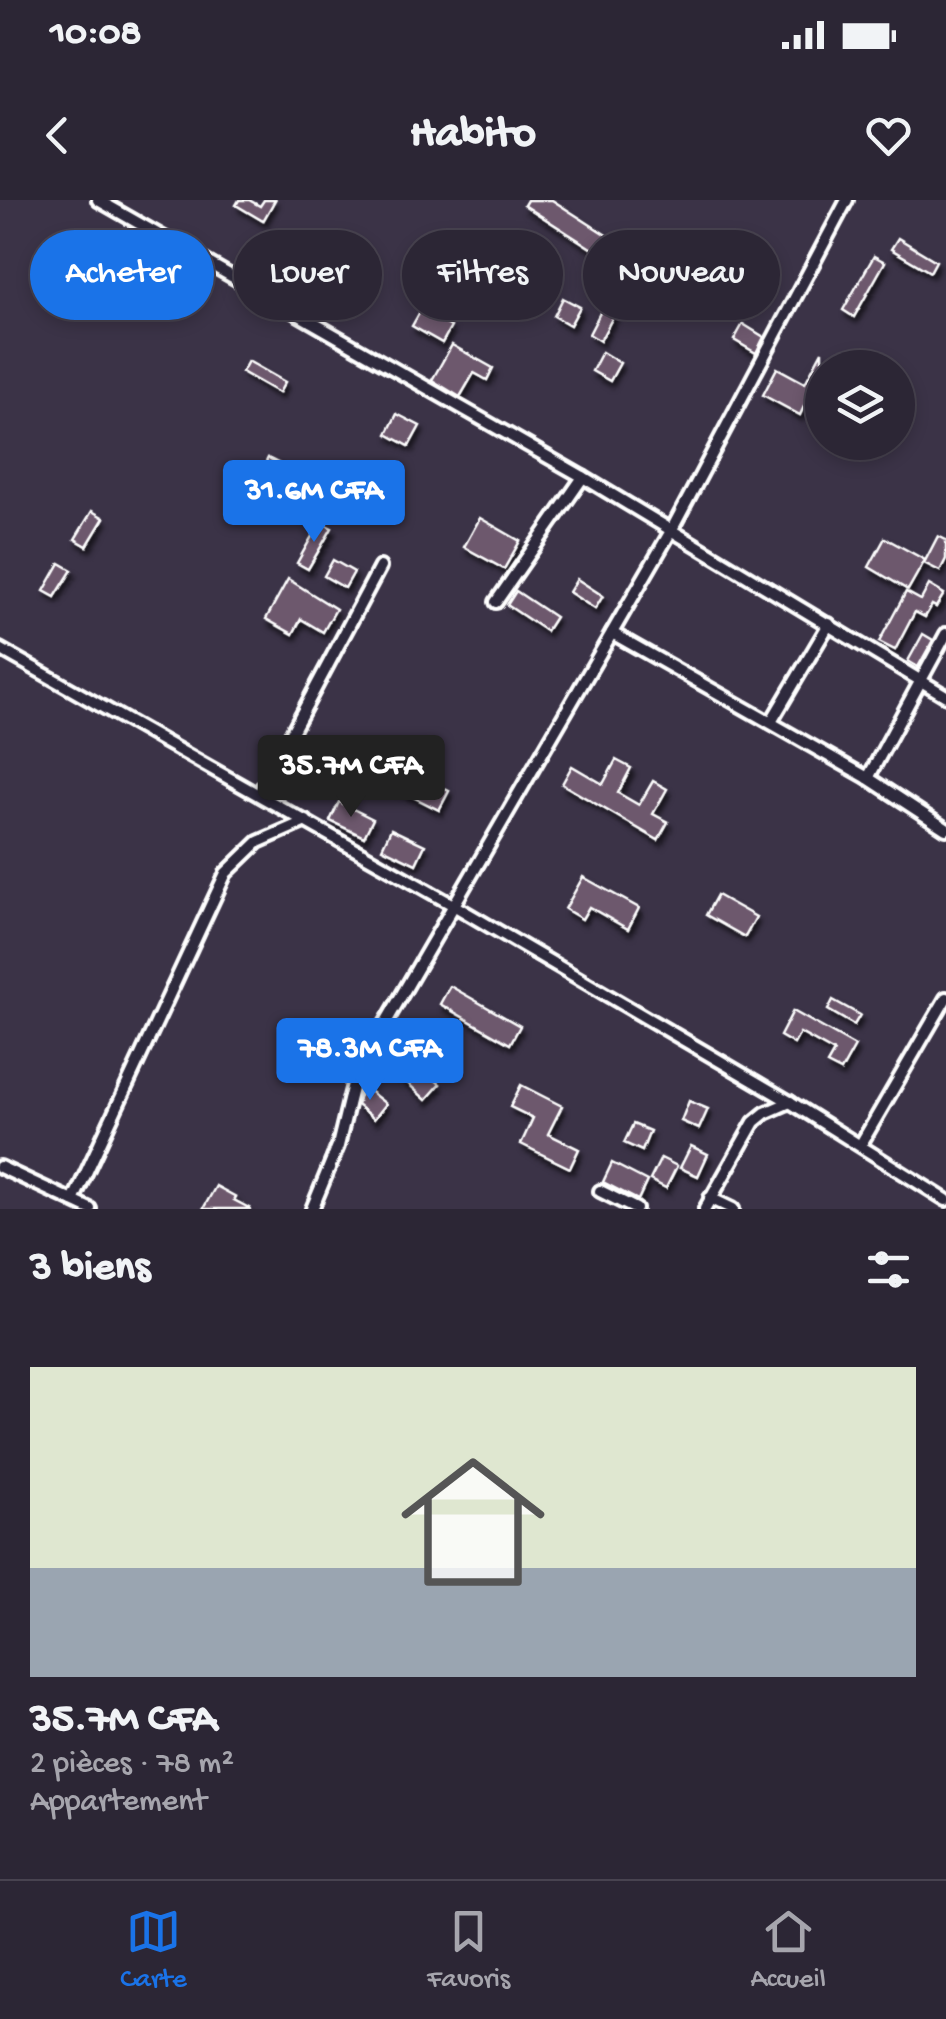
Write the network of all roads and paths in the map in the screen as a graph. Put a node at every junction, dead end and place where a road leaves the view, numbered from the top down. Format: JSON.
{"nodes":[{"id":1,"x":98,"y":200,"type":"edge"},
{"id":2,"x":847,"y":200,"type":"edge"},
{"id":3,"x":584,"y":477,"type":"junction"},
{"id":4,"x":672,"y":531,"type":"junction"},
{"id":5,"x":380,"y":567,"type":"dead end"},
{"id":6,"x":496,"y":602,"type":"dead end"},
{"id":7,"x":828,"y":624,"type":"junction"},
{"id":8,"x":612,"y":633,"type":"junction"},
{"id":9,"x":946,"y":634,"type":"edge"},
{"id":10,"x":0,"y":649,"type":"edge"},
{"id":11,"x":921,"y":681,"type":"junction"},
{"id":12,"x":946,"y":696,"type":"edge"},
{"id":13,"x":771,"y":722,"type":"junction"},
{"id":14,"x":868,"y":778,"type":"junction"},
{"id":15,"x":259,"y":794,"type":"junction"},
{"id":16,"x":306,"y":822,"type":"junction"},
{"id":17,"x":946,"y":829,"type":"edge"},
{"id":18,"x":455,"y":906,"type":"junction"},
{"id":19,"x":946,"y":998,"type":"edge"},
{"id":20,"x":790,"y":1102,"type":"junction"},
{"id":21,"x":860,"y":1144,"type":"junction"},
{"id":22,"x":0,"y":1167,"type":"edge"},
{"id":23,"x":600,"y":1191,"type":"dead end"},
{"id":24,"x":946,"y":1200,"type":"edge"},
{"id":25,"x":74,"y":1201,"type":"junction"},
{"id":26,"x":707,"y":1204,"type":"edge"},
{"id":27,"x":90,"y":1209,"type":"edge"},
{"id":28,"x":312,"y":1209,"type":"edge"},
{"id":29,"x":636,"y":1209,"type":"edge"},
{"id":30,"x":732,"y":1209,"type":"edge"}],
"edges":[{"from":1,"to":3,"type":"street"},
{"from":2,"to":4,"type":"street"},
{"from":3,"to":4,"type":"street"},
{"from":3,"to":6,"type":"street"},
{"from":4,"to":7,"type":"street"},
{"from":4,"to":8,"type":"street"},
{"from":5,"to":15,"type":"street"},
{"from":7,"to":11,"type":"street"},
{"from":7,"to":13,"type":"street"},
{"from":8,"to":13,"type":"street"},
{"from":8,"to":18,"type":"street"},
{"from":9,"to":11,"type":"street"},
{"from":10,"to":15,"type":"street"},
{"from":11,"to":12,"type":"street"},
{"from":11,"to":14,"type":"street"},
{"from":13,"to":14,"type":"street"},
{"from":14,"to":17,"type":"street"},
{"from":15,"to":16,"type":"street"},
{"from":16,"to":18,"type":"street"},
{"from":16,"to":25,"type":"street"},
{"from":18,"to":20,"type":"street"},
{"from":18,"to":28,"type":"street"},
{"from":19,"to":21,"type":"street"},
{"from":20,"to":21,"type":"street"},
{"from":20,"to":26,"type":"street"},
{"from":21,"to":24,"type":"street"},
{"from":22,"to":25,"type":"street"},
{"from":23,"to":29,"type":"street"},
{"from":25,"to":27,"type":"street"},
{"from":26,"to":30,"type":"street"}]}
